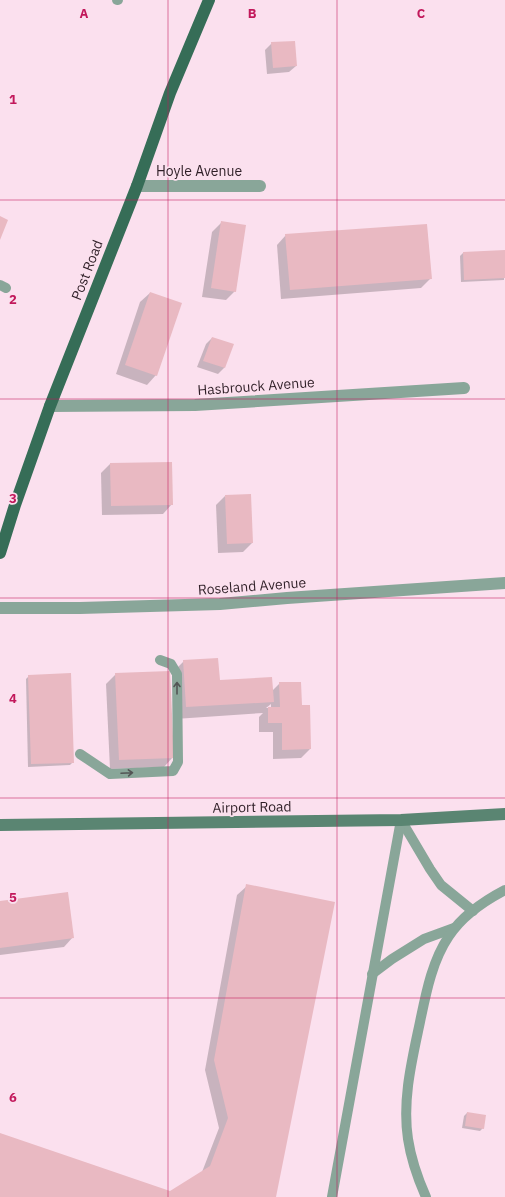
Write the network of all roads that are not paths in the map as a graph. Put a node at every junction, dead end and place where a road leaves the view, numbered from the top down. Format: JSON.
{"nodes":[{"id":1,"x":209,"y":0,"type":"edge"},
{"id":2,"x":137,"y":186,"type":"junction"},
{"id":3,"x":260,"y":186,"type":"dead end"},
{"id":4,"x":464,"y":388,"type":"dead end"},
{"id":5,"x":50,"y":406,"type":"junction"},
{"id":6,"x":0,"y":553,"type":"edge"},
{"id":7,"x":505,"y":583,"type":"edge"},
{"id":8,"x":0,"y":608,"type":"edge"},
{"id":9,"x":160,"y":660,"type":"dead end"},
{"id":10,"x":80,"y":754,"type":"dead end"},
{"id":11,"x":505,"y":814,"type":"edge"},
{"id":12,"x":401,"y":820,"type":"junction"},
{"id":13,"x":0,"y":826,"type":"edge"},
{"id":14,"x":505,"y":890,"type":"edge"},
{"id":15,"x":473,"y":911,"type":"junction"},
{"id":16,"x":456,"y":928,"type":"junction"},
{"id":17,"x":372,"y":974,"type":"junction"},
{"id":18,"x":332,"y":1197,"type":"edge"},
{"id":19,"x":426,"y":1197,"type":"edge"}],
"edges":[{"from":1,"to":2,"type":"main road","name":"Post Road"},
{"from":2,"to":3,"type":"street","name":"Hoyle Avenue"},
{"from":2,"to":5,"type":"main road","name":"Post Road"},
{"from":4,"to":5,"type":"street","name":"Hasbrouck Avenue"},
{"from":5,"to":6,"type":"main road","name":"Post Road"},
{"from":7,"to":8,"type":"street","name":"Roseland Avenue"},
{"from":10,"to":9,"type":"lane","one_way":true},
{"from":11,"to":12,"type":"main road","name":"Airport Road"},
{"from":12,"to":13,"type":"main road","name":"Airport Road"},
{"from":12,"to":15,"type":"lane"},
{"from":12,"to":17,"type":"lane"},
{"from":14,"to":15,"type":"lane"},
{"from":15,"to":16,"type":"lane"},
{"from":16,"to":17,"type":"lane"},
{"from":16,"to":19,"type":"lane"},
{"from":17,"to":18,"type":"lane"}]}
